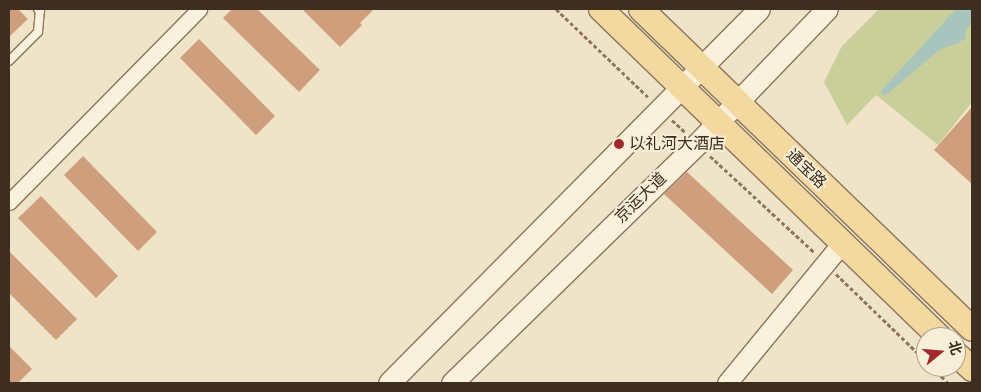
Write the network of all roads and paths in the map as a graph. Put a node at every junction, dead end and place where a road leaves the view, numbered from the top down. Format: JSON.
{"nodes":[{"id":1,"x":38,"y":9,"type":"edge"},
{"id":2,"x":199,"y":9,"type":"edge"},
{"id":3,"x":556,"y":9,"type":"edge"},
{"id":4,"x":601,"y":9,"type":"edge"},
{"id":5,"x":640,"y":9,"type":"edge"},
{"id":6,"x":759,"y":9,"type":"edge"},
{"id":7,"x":827,"y":9,"type":"edge"},
{"id":8,"x":9,"y":61,"type":"edge"},
{"id":9,"x":701,"y":68,"type":"junction"},
{"id":10,"x":682,"y":87,"type":"junction"},
{"id":11,"x":737,"y":102,"type":"junction"},
{"id":12,"x":660,"y":108,"type":"junction"},
{"id":13,"x":718,"y":122,"type":"junction"},
{"id":14,"x":697,"y":144,"type":"junction"},
{"id":15,"x":9,"y":202,"type":"edge"},
{"id":16,"x":842,"y":243,"type":"junction"},
{"id":17,"x":825,"y":263,"type":"junction"},
{"id":18,"x":929,"y":327,"type":"edge"},
{"id":19,"x":972,"y":329,"type":"edge"},
{"id":20,"x":916,"y":351,"type":"edge"},
{"id":21,"x":389,"y":383,"type":"edge"},
{"id":22,"x":452,"y":383,"type":"edge"},
{"id":23,"x":727,"y":383,"type":"edge"}],
"edges":[{"from":1,"to":8,"type":"lane"},
{"from":2,"to":15,"type":"street"},
{"from":3,"to":12,"type":"path"},
{"from":4,"to":10,"type":"main road","name":"通宝路"},
{"from":5,"to":9,"type":"main road","name":"通宝路"},
{"from":6,"to":9,"type":"main road"},
{"from":7,"to":11,"type":"main road","name":"京运大道"},
{"from":9,"to":10,"type":"main road"},
{"from":9,"to":11,"type":"main road","name":"通宝路"},
{"from":10,"to":12,"type":"main road"},
{"from":10,"to":13,"type":"main road","name":"通宝路"},
{"from":11,"to":13,"type":"main road","name":"京运大道"},
{"from":11,"to":19,"type":"main road","name":"通宝路"},
{"from":12,"to":14,"type":"path"},
{"from":12,"to":21,"type":"main road"},
{"from":13,"to":14,"type":"main road","name":"京运大道"},
{"from":13,"to":16,"type":"main road","name":"通宝路"},
{"from":14,"to":17,"type":"path"},
{"from":14,"to":22,"type":"main road","name":"京运大道"},
{"from":16,"to":17,"type":"street"},
{"from":16,"to":18,"type":"main road","name":"通宝路"},
{"from":17,"to":20,"type":"path"},
{"from":17,"to":23,"type":"street"}]}
